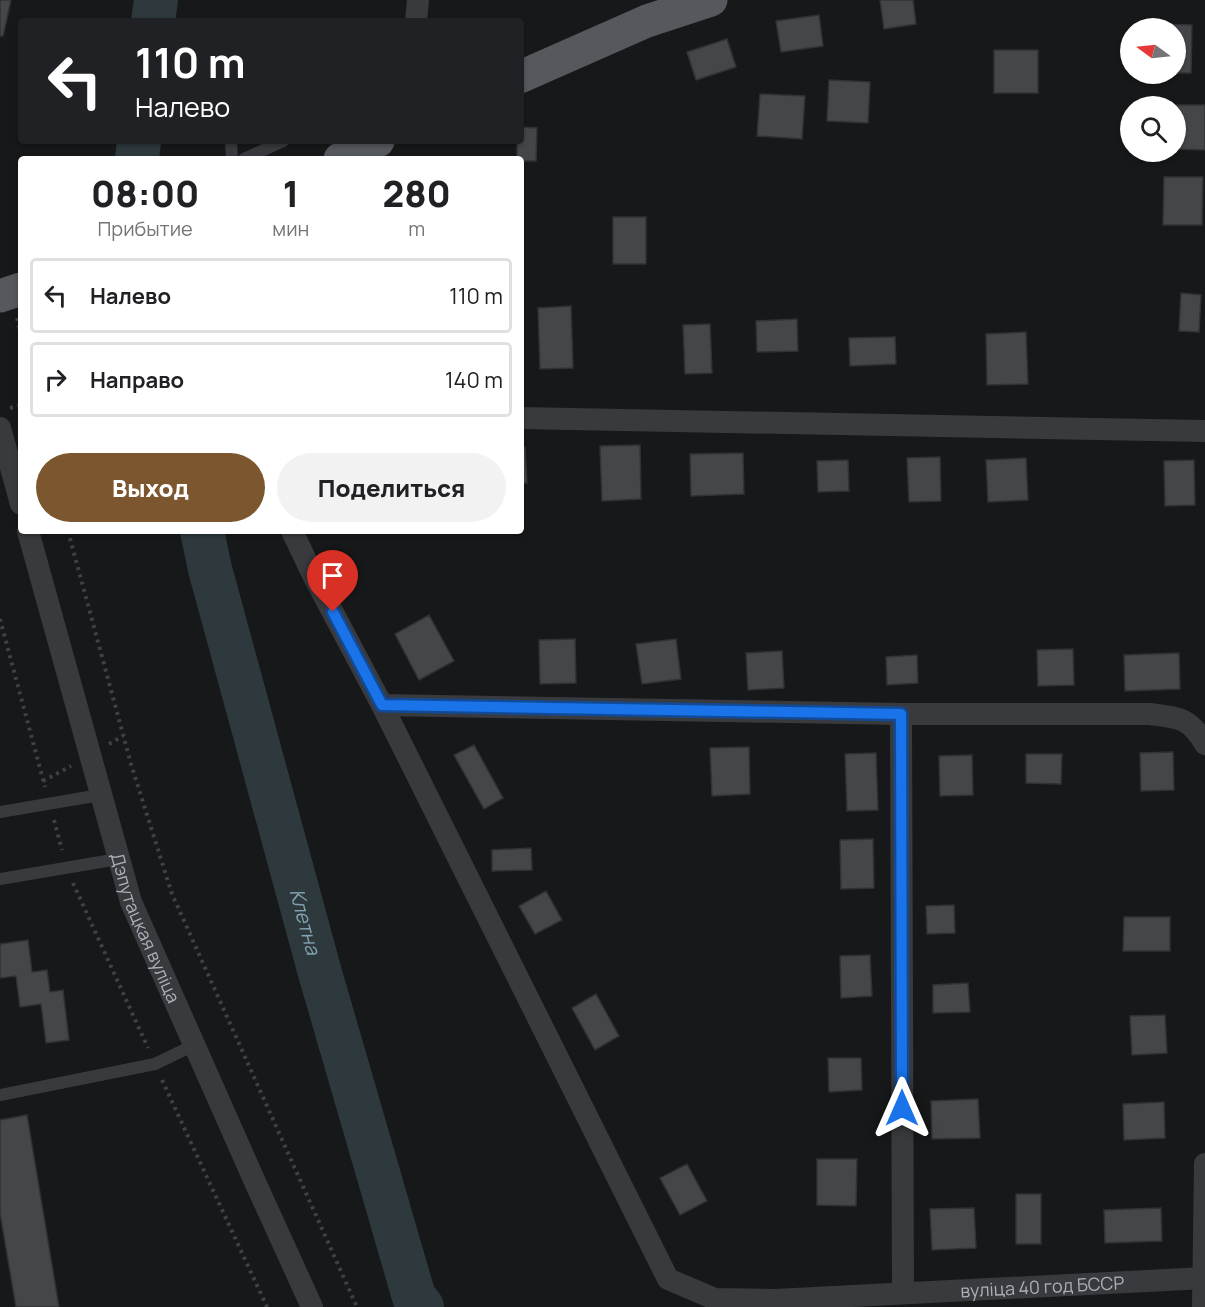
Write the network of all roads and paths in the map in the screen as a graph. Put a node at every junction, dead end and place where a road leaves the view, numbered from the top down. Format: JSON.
{"nodes":[{"id":1,"x":418,"y":0,"type":"edge"},
{"id":2,"x":711,"y":0,"type":"edge"},
{"id":3,"x":645,"y":10,"type":"edge"},
{"id":4,"x":416,"y":18,"type":"edge"},
{"id":5,"x":524,"y":75,"type":"edge"},
{"id":6,"x":276,"y":144,"type":"edge"},
{"id":7,"x":372,"y":144,"type":"edge"},
{"id":8,"x":250,"y":156,"type":"edge"},
{"id":9,"x":346,"y":156,"type":"edge"},
{"id":10,"x":18,"y":290,"type":"edge"},
{"id":11,"x":0,"y":296,"type":"edge"},
{"id":12,"x":524,"y":418,"type":"edge"},
{"id":13,"x":0,"y":428,"type":"edge"},
{"id":14,"x":1205,"y":431,"type":"edge"},
{"id":15,"x":7,"y":482,"type":"edge"},
{"id":16,"x":18,"y":499,"type":"edge"},
{"id":17,"x":29,"y":534,"type":"edge"},
{"id":18,"x":69,"y":534,"type":"edge"},
{"id":19,"x":293,"y":534,"type":"edge"},
{"id":20,"x":0,"y":619,"type":"edge"},
{"id":21,"x":382,"y":705,"type":"junction"},
{"id":22,"x":901,"y":714,"type":"junction"},
{"id":23,"x":1205,"y":744,"type":"edge"},
{"id":24,"x":100,"y":795,"type":"junction"},
{"id":25,"x":50,"y":804,"type":"junction"},
{"id":26,"x":0,"y":812,"type":"edge"},
{"id":27,"x":118,"y":859,"type":"junction"},
{"id":28,"x":66,"y":867,"type":"junction"},
{"id":29,"x":0,"y":879,"type":"edge"},
{"id":30,"x":194,"y":1045,"type":"junction"},
{"id":31,"x":155,"y":1064,"type":"junction"},
{"id":32,"x":0,"y":1095,"type":"edge"},
{"id":33,"x":1205,"y":1164,"type":"edge"},
{"id":34,"x":1204,"y":1278,"type":"edge"},
{"id":35,"x":903,"y":1293,"type":"junction"},
{"id":36,"x":267,"y":1307,"type":"edge"},
{"id":37,"x":312,"y":1307,"type":"edge"},
{"id":38,"x":357,"y":1307,"type":"edge"},
{"id":39,"x":1203,"y":1307,"type":"edge"}],
"edges":[{"from":1,"to":4,"type":"street"},
{"from":2,"to":3,"type":"main road"},
{"from":3,"to":5,"type":"main road"},
{"from":6,"to":8,"type":"lane"},
{"from":7,"to":9,"type":"main road"},
{"from":10,"to":11,"type":"main road"},
{"from":12,"to":14,"type":"street"},
{"from":13,"to":15,"type":"street"},
{"from":15,"to":16,"type":"street"},
{"from":17,"to":24,"type":"street","name":"Дэпутацкая вуліца"},
{"from":18,"to":38,"type":"path"},
{"from":19,"to":21,"type":"street"},
{"from":20,"to":25,"type":"path"},
{"from":21,"to":22,"type":"street"},
{"from":21,"to":35,"type":"street","name":"вуліца 40 год БССР"},
{"from":22,"to":23,"type":"street"},
{"from":22,"to":35,"type":"street"},
{"from":24,"to":25,"type":"lane"},
{"from":24,"to":27,"type":"street","name":"Дэпутацкая вуліца"},
{"from":25,"to":26,"type":"lane"},
{"from":25,"to":28,"type":"path"},
{"from":27,"to":28,"type":"lane"},
{"from":27,"to":30,"type":"street","name":"Дэпутацкая вуліца"},
{"from":28,"to":29,"type":"lane"},
{"from":28,"to":31,"type":"path"},
{"from":30,"to":31,"type":"lane"},
{"from":30,"to":37,"type":"street","name":"Дэпутацкая вуліца"},
{"from":31,"to":32,"type":"lane"},
{"from":31,"to":36,"type":"path"},
{"from":33,"to":34,"type":"street"},
{"from":34,"to":35,"type":"street","name":"вуліца 40 год БССР"},
{"from":34,"to":39,"type":"street"}]}
